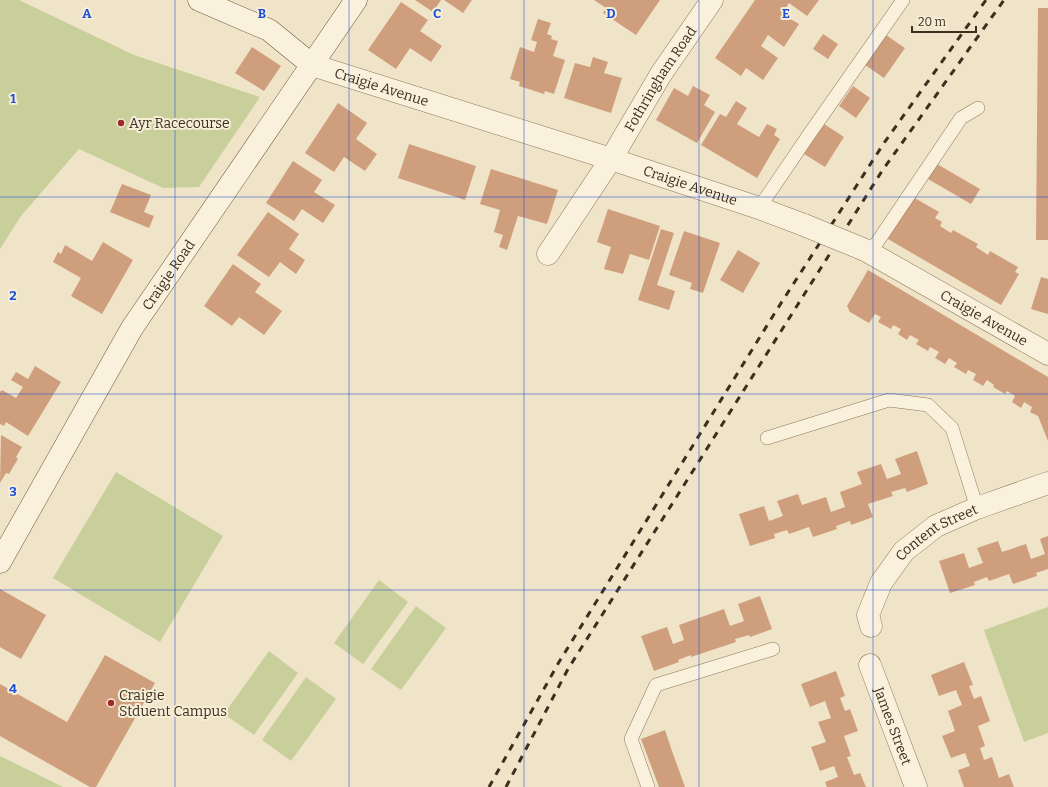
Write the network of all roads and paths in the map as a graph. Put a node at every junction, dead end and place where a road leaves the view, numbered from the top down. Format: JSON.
{"nodes":[{"id":1,"x":199,"y":0,"type":"edge"},
{"id":2,"x":356,"y":0,"type":"edge"},
{"id":3,"x":712,"y":0,"type":"edge"},
{"id":4,"x":903,"y":0,"type":"edge"},
{"id":5,"x":312,"y":65,"type":"junction"},
{"id":6,"x":978,"y":108,"type":"dead end"},
{"id":7,"x":611,"y":159,"type":"junction"},
{"id":8,"x":759,"y":208,"type":"junction"},
{"id":9,"x":868,"y":252,"type":"junction"},
{"id":10,"x":548,"y":254,"type":"dead end"},
{"id":11,"x":1048,"y":354,"type":"edge"},
{"id":12,"x":766,"y":438,"type":"dead end"},
{"id":13,"x":1048,"y":483,"type":"edge"},
{"id":14,"x":977,"y":508,"type":"junction"},
{"id":15,"x":0,"y":562,"type":"edge"},
{"id":16,"x":871,"y":626,"type":"dead end"},
{"id":17,"x":773,"y":649,"type":"dead end"},
{"id":18,"x":870,"y":665,"type":"dead end"},
{"id":19,"x":648,"y":787,"type":"edge"},
{"id":20,"x":916,"y":787,"type":"edge"}],
"edges":[{"from":1,"to":5,"type":"street"},
{"from":2,"to":5,"type":"street","name":"Craigie Road"},
{"from":3,"to":7,"type":"street","name":"Fothringham Road"},
{"from":4,"to":8,"type":"lane"},
{"from":5,"to":7,"type":"street","name":"Craigie Avenue"},
{"from":5,"to":15,"type":"street","name":"Craigie Road"},
{"from":6,"to":9,"type":"lane"},
{"from":7,"to":8,"type":"street","name":"Craigie Avenue"},
{"from":7,"to":10,"type":"street","name":"Fothringham Road"},
{"from":8,"to":9,"type":"street","name":"Craigie Avenue","bridge":true},
{"from":9,"to":11,"type":"street","name":"Craigie Avenue"},
{"from":12,"to":14,"type":"lane"},
{"from":13,"to":14,"type":"street","name":"Content Street"},
{"from":14,"to":16,"type":"street","name":"Content Street"},
{"from":17,"to":19,"type":"lane"},
{"from":18,"to":20,"type":"street","name":"James Street"}]}
